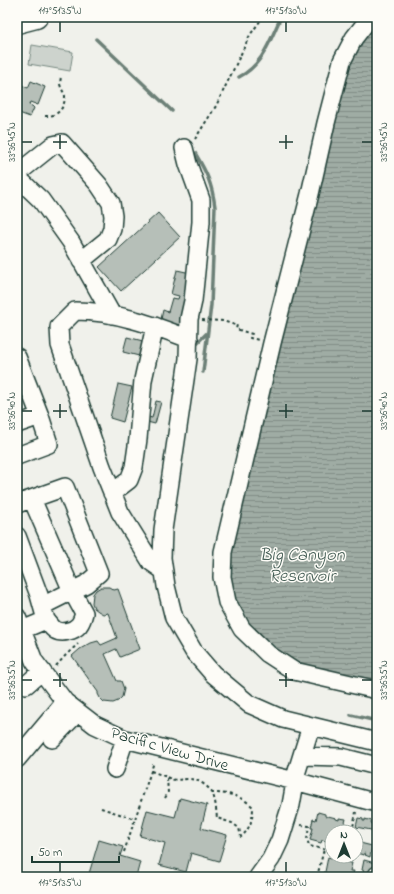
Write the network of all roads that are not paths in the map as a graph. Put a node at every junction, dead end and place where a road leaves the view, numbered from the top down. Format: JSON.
{"nodes":[{"id":1,"x":36,"y":17,"type":"edge"},
{"id":2,"x":373,"y":17,"type":"edge"},
{"id":3,"x":17,"y":22,"type":"edge"},
{"id":4,"x":185,"y":151,"type":"road end"},
{"id":5,"x":81,"y":261,"type":"junction"},
{"id":6,"x":112,"y":315,"type":"junction"},
{"id":7,"x":155,"y":326,"type":"junction"},
{"id":8,"x":189,"y":339,"type":"junction"},
{"id":9,"x":17,"y":357,"type":"edge"},
{"id":10,"x":40,"y":416,"type":"junction"},
{"id":11,"x":17,"y":424,"type":"edge"},
{"id":12,"x":17,"y":456,"type":"edge"},
{"id":13,"x":112,"y":493,"type":"junction"},
{"id":14,"x":24,"y":502,"type":"edge"},
{"id":15,"x":17,"y":536,"type":"edge"},
{"id":16,"x":164,"y":571,"type":"junction"},
{"id":17,"x":79,"y":588,"type":"junction"},
{"id":18,"x":44,"y":613,"type":"junction"},
{"id":19,"x":20,"y":624,"type":"edge"},
{"id":20,"x":48,"y":670,"type":"junction"},
{"id":21,"x":26,"y":685,"type":"dead end"},
{"id":22,"x":377,"y":690,"type":"edge"},
{"id":23,"x":71,"y":707,"type":"junction"},
{"id":24,"x":311,"y":726,"type":"junction"},
{"id":25,"x":52,"y":739,"type":"dead end"},
{"id":26,"x":125,"y":739,"type":"junction"},
{"id":27,"x":377,"y":742,"type":"edge"},
{"id":28,"x":302,"y":756,"type":"junction"},
{"id":29,"x":17,"y":759,"type":"edge"},
{"id":30,"x":377,"y":766,"type":"edge"},
{"id":31,"x":115,"y":769,"type":"dead end"},
{"id":32,"x":295,"y":781,"type":"junction"},
{"id":33,"x":377,"y":803,"type":"edge"},
{"id":34,"x":258,"y":877,"type":"edge"}],
"edges":[{"from":1,"to":3,"type":"main road"},
{"from":2,"to":22,"type":"street"},
{"from":4,"to":8,"type":"street"},
{"from":5,"to":5,"type":"street"},
{"from":5,"to":6,"type":"street"},
{"from":6,"to":7,"type":"street"},
{"from":6,"to":13,"type":"street"},
{"from":7,"to":8,"type":"street"},
{"from":7,"to":13,"type":"street"},
{"from":8,"to":16,"type":"street"},
{"from":9,"to":10,"type":"street"},
{"from":10,"to":11,"type":"street"},
{"from":10,"to":12,"type":"street"},
{"from":13,"to":16,"type":"street"},
{"from":14,"to":17,"type":"street"},
{"from":14,"to":17,"type":"street"},
{"from":15,"to":18,"type":"street"},
{"from":16,"to":24,"type":"street"},
{"from":17,"to":18,"type":"street"},
{"from":17,"to":18,"type":"street"},
{"from":18,"to":19,"type":"street"},
{"from":19,"to":20,"type":"street","name":"Pacific View Drive"},
{"from":20,"to":21,"type":"street"},
{"from":20,"to":23,"type":"street","name":"Pacific View Drive"},
{"from":23,"to":25,"type":"street"},
{"from":23,"to":26,"type":"street","name":"Pacific View Drive"},
{"from":23,"to":29,"type":"street"},
{"from":24,"to":27,"type":"street"},
{"from":24,"to":28,"type":"street"},
{"from":26,"to":31,"type":"street"},
{"from":26,"to":32,"type":"street","name":"Pacific View Drive"},
{"from":28,"to":30,"type":"street"},
{"from":28,"to":32,"type":"street"},
{"from":32,"to":33,"type":"street","name":"Pacific View Drive"},
{"from":32,"to":34,"type":"street"}]}
